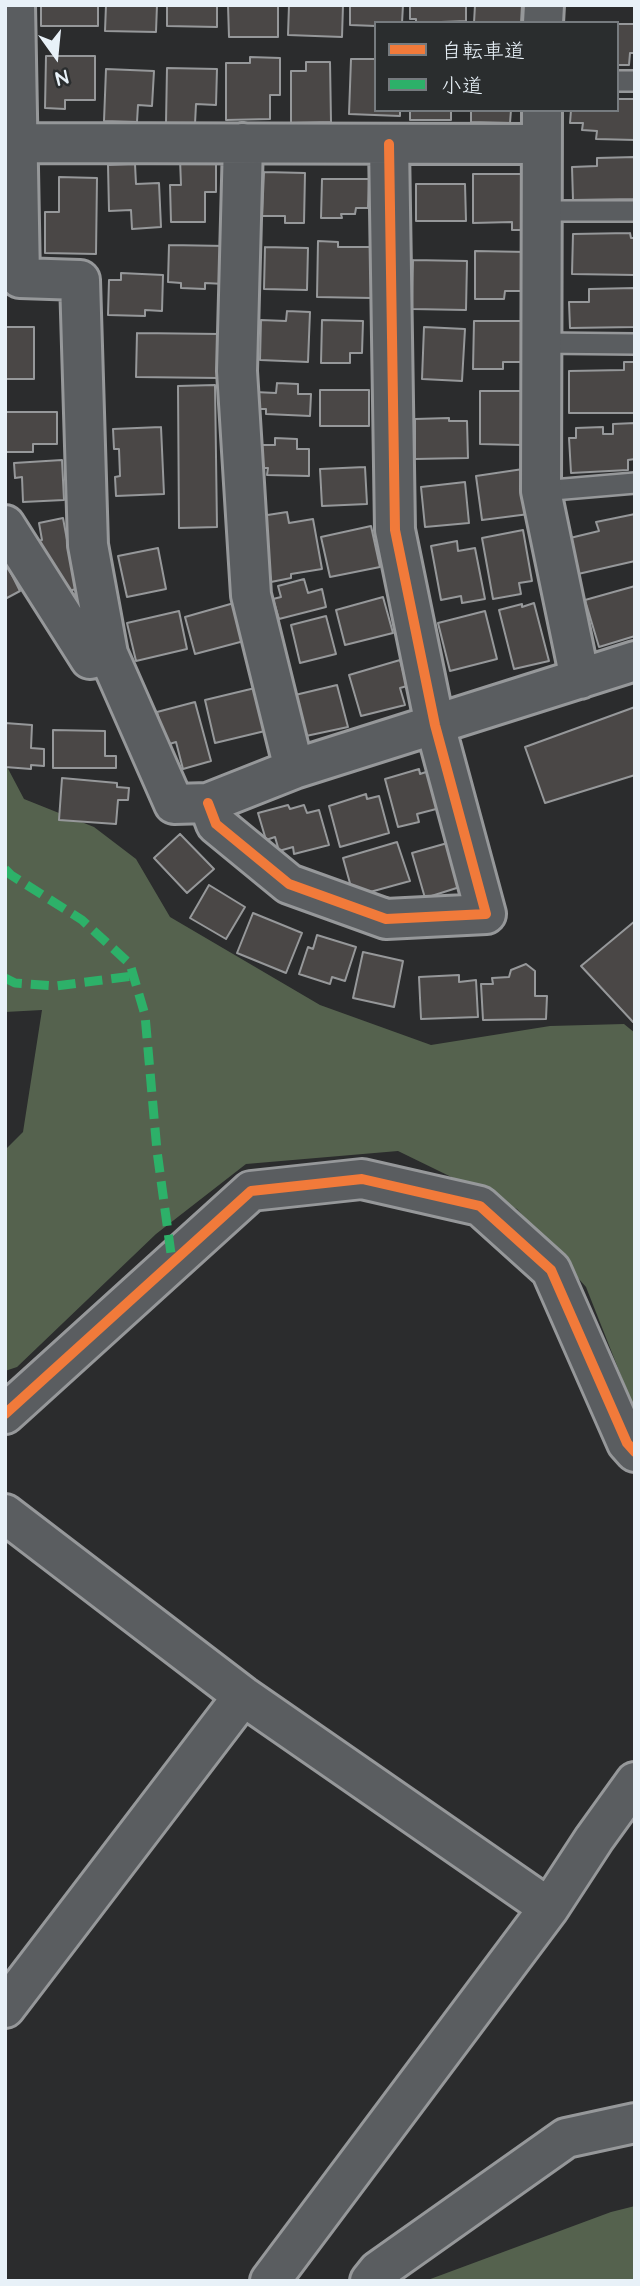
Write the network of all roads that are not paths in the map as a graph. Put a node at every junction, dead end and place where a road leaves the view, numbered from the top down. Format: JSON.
{"nodes":[{"id":1,"x":15,"y":5,"type":"edge"},
{"id":2,"x":541,"y":127,"type":"edge"},
{"id":3,"x":17,"y":143,"type":"junction"},
{"id":4,"x":243,"y":143,"type":"junction"},
{"id":5,"x":389,"y":144,"type":"junction"},
{"id":6,"x":541,"y":211,"type":"junction"},
{"id":7,"x":635,"y":211,"type":"edge"},
{"id":8,"x":541,"y":342,"type":"junction"},
{"id":9,"x":635,"y":344,"type":"edge"},
{"id":10,"x":635,"y":483,"type":"edge"},
{"id":11,"x":541,"y":491,"type":"junction"},
{"id":12,"x":5,"y":526,"type":"edge"},
{"id":13,"x":108,"y":654,"type":"junction"},
{"id":14,"x":635,"y":660,"type":"edge"},
{"id":15,"x":580,"y":679,"type":"junction"},
{"id":16,"x":435,"y":724,"type":"junction"},
{"id":17,"x":294,"y":769,"type":"junction"},
{"id":18,"x":208,"y":803,"type":"junction"},
{"id":19,"x":5,"y":1414,"type":"edge"},
{"id":20,"x":635,"y":1452,"type":"edge"},
{"id":21,"x":5,"y":1514,"type":"edge"},
{"id":22,"x":243,"y":1696,"type":"junction"},
{"id":23,"x":634,"y":1786,"type":"edge"},
{"id":24,"x":549,"y":1908,"type":"junction"},
{"id":25,"x":5,"y":2008,"type":"edge"},
{"id":26,"x":635,"y":2123,"type":"edge"},
{"id":27,"x":270,"y":2281,"type":"edge"},
{"id":28,"x":370,"y":2281,"type":"edge"}],
"edges":[{"from":1,"to":3,"type":"street"},
{"from":2,"to":5,"type":"street"},
{"from":2,"to":6,"type":"street"},
{"from":3,"to":4,"type":"street"},
{"from":3,"to":13,"type":"street"},
{"from":4,"to":5,"type":"street"},
{"from":4,"to":17,"type":"street"},
{"from":5,"to":16,"type":"street"},
{"from":6,"to":7,"type":"lane"},
{"from":6,"to":8,"type":"street"},
{"from":8,"to":9,"type":"lane"},
{"from":8,"to":11,"type":"street"},
{"from":10,"to":11,"type":"lane"},
{"from":11,"to":15,"type":"street"},
{"from":12,"to":13,"type":"street"},
{"from":13,"to":18,"type":"street"},
{"from":14,"to":15,"type":"street"},
{"from":15,"to":16,"type":"street"},
{"from":16,"to":17,"type":"street"},
{"from":16,"to":18,"type":"street"},
{"from":17,"to":18,"type":"street"},
{"from":19,"to":20,"type":"street"},
{"from":21,"to":22,"type":"street"},
{"from":22,"to":24,"type":"street"},
{"from":22,"to":25,"type":"street"},
{"from":23,"to":24,"type":"street"},
{"from":24,"to":27,"type":"street"},
{"from":26,"to":28,"type":"street"}]}
